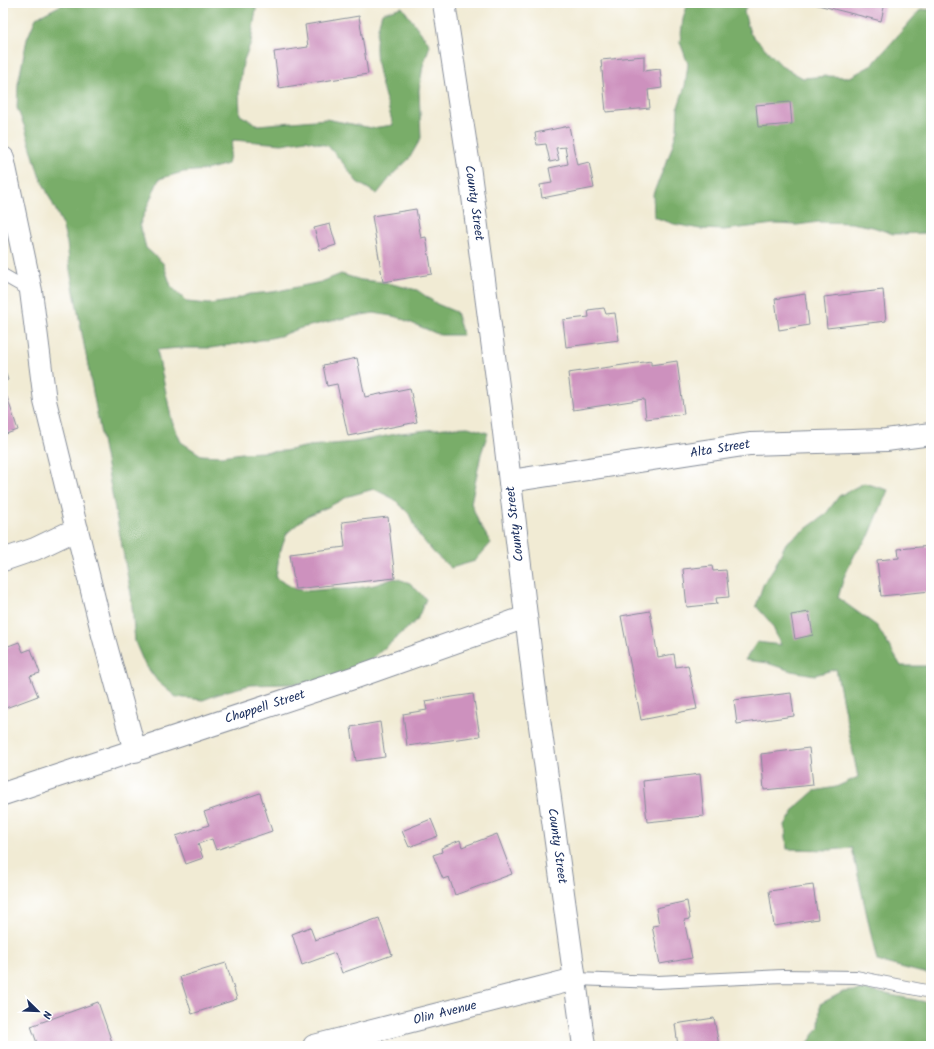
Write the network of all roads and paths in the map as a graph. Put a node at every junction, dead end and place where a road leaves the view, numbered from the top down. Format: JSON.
{"nodes":[{"id":1,"x":444,"y":3,"type":"edge"},
{"id":2,"x":3,"y":158,"type":"edge"},
{"id":3,"x":3,"y":275,"type":"edge"},
{"id":4,"x":31,"y":290,"type":"junction"},
{"id":5,"x":931,"y":434,"type":"edge"},
{"id":6,"x":510,"y":481,"type":"junction"},
{"id":7,"x":77,"y":529,"type":"junction"},
{"id":8,"x":3,"y":560,"type":"edge"},
{"id":9,"x":526,"y":617,"type":"junction"},
{"id":10,"x":135,"y":750,"type":"junction"},
{"id":11,"x":3,"y":794,"type":"edge"},
{"id":12,"x":575,"y":979,"type":"junction"},
{"id":13,"x":931,"y":992,"type":"edge"},
{"id":14,"x":314,"y":1046,"type":"edge"},
{"id":15,"x":584,"y":1046,"type":"edge"}],
"edges":[{"from":1,"to":6,"type":"street","name":"County Street"},
{"from":2,"to":4,"type":"street"},
{"from":3,"to":4,"type":"lane"},
{"from":4,"to":7,"type":"street"},
{"from":5,"to":6,"type":"street","name":"Alta Street"},
{"from":6,"to":9,"type":"street","name":"County Street"},
{"from":7,"to":8,"type":"street"},
{"from":7,"to":10,"type":"street"},
{"from":9,"to":10,"type":"street","name":"Chappell Street"},
{"from":9,"to":12,"type":"street","name":"County Street"},
{"from":10,"to":11,"type":"street","name":"Chappell Street"},
{"from":12,"to":13,"type":"lane"},
{"from":12,"to":14,"type":"street","name":"Olin Avenue"},
{"from":12,"to":15,"type":"street","name":"County Street"}]}
